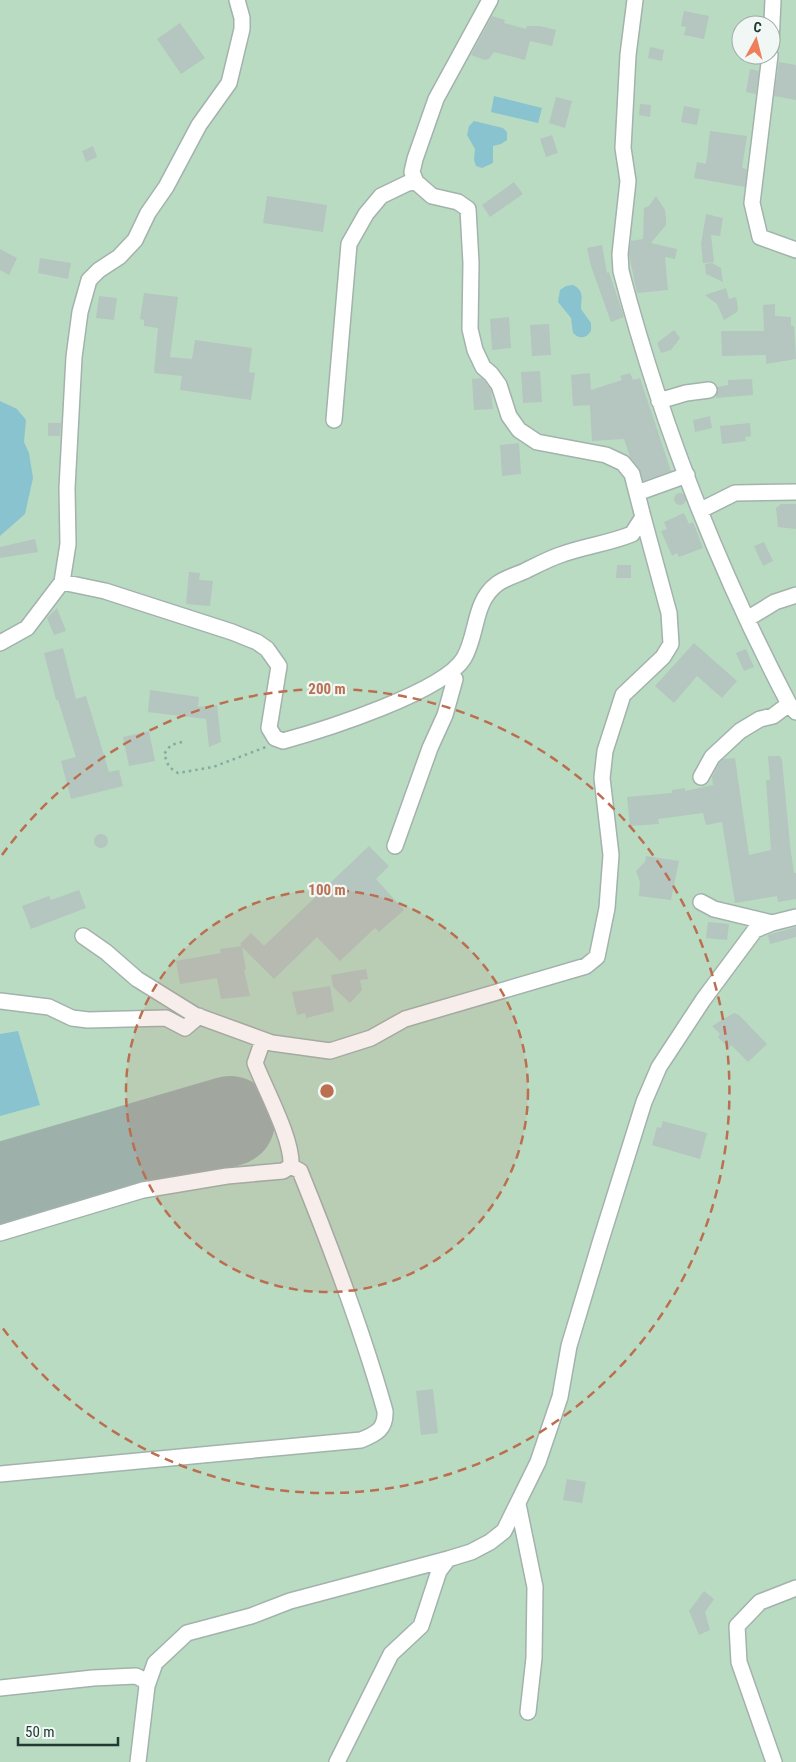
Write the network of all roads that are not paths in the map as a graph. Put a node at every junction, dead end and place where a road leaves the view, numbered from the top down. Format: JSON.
{"nodes":[{"id":1,"x":237,"y":0,"type":"edge"},
{"id":2,"x":490,"y":0,"type":"edge"},
{"id":3,"x":635,"y":0,"type":"edge"},
{"id":4,"x":773,"y":0,"type":"edge"},
{"id":5,"x":772,"y":15,"type":"edge"},
{"id":6,"x":769,"y":65,"type":"edge"},
{"id":7,"x":416,"y":182,"type":"junction"},
{"id":8,"x":796,"y":250,"type":"edge"},
{"id":9,"x":709,"y":390,"type":"dead end"},
{"id":10,"x":659,"y":402,"type":"junction"},
{"id":11,"x":334,"y":420,"type":"dead end"},
{"id":12,"x":687,"y":475,"type":"junction"},
{"id":13,"x":796,"y":492,"type":"edge"},
{"id":14,"x":636,"y":493,"type":"junction"},
{"id":15,"x":701,"y":510,"type":"junction"},
{"id":16,"x":643,"y":517,"type":"junction"},
{"id":17,"x":62,"y":582,"type":"junction"},
{"id":18,"x":796,"y":595,"type":"edge"},
{"id":19,"x":747,"y":620,"type":"junction"},
{"id":20,"x":0,"y":643,"type":"edge"},
{"id":21,"x":450,"y":674,"type":"junction"},
{"id":22,"x":792,"y":708,"type":"edge"},
{"id":23,"x":701,"y":777,"type":"dead end"},
{"id":24,"x":395,"y":846,"type":"dead end"},
{"id":25,"x":701,"y":902,"type":"dead end"},
{"id":26,"x":796,"y":917,"type":"edge"},
{"id":27,"x":772,"y":923,"type":"junction"},
{"id":28,"x":83,"y":936,"type":"dead end"},
{"id":29,"x":0,"y":1001,"type":"edge"},
{"id":30,"x":199,"y":1016,"type":"junction"},
{"id":31,"x":263,"y":1040,"type":"junction"},
{"id":32,"x":291,"y":1166,"type":"junction"},
{"id":33,"x":0,"y":1233,"type":"edge"},
{"id":34,"x":0,"y":1474,"type":"edge"},
{"id":35,"x":518,"y":1504,"type":"junction"},
{"id":36,"x":448,"y":1559,"type":"junction"},
{"id":37,"x":796,"y":1588,"type":"edge"},
{"id":38,"x":147,"y":1686,"type":"junction"},
{"id":39,"x":0,"y":1688,"type":"edge"},
{"id":40,"x":528,"y":1712,"type":"dead end"},
{"id":41,"x":138,"y":1762,"type":"edge"},
{"id":42,"x":337,"y":1762,"type":"edge"},
{"id":43,"x":774,"y":1762,"type":"edge"}],
"edges":[{"from":1,"to":17,"type":"street"},
{"from":2,"to":7,"type":"street"},
{"from":3,"to":10,"type":"street"},
{"from":4,"to":5,"type":"street"},
{"from":6,"to":8,"type":"street"},
{"from":7,"to":11,"type":"street"},
{"from":7,"to":14,"type":"street"},
{"from":9,"to":10,"type":"street"},
{"from":10,"to":12,"type":"street"},
{"from":12,"to":14,"type":"street"},
{"from":12,"to":15,"type":"street"},
{"from":13,"to":15,"type":"street"},
{"from":14,"to":16,"type":"street"},
{"from":15,"to":19,"type":"street"},
{"from":16,"to":21,"type":"street"},
{"from":16,"to":31,"type":"street"},
{"from":17,"to":20,"type":"street"},
{"from":17,"to":21,"type":"street"},
{"from":18,"to":19,"type":"street"},
{"from":19,"to":22,"type":"street"},
{"from":21,"to":24,"type":"street"},
{"from":22,"to":23,"type":"street"},
{"from":25,"to":27,"type":"street"},
{"from":26,"to":27,"type":"street"},
{"from":27,"to":35,"type":"street"},
{"from":28,"to":30,"type":"street"},
{"from":29,"to":30,"type":"street"},
{"from":30,"to":31,"type":"street"},
{"from":31,"to":32,"type":"street"},
{"from":32,"to":33,"type":"street"},
{"from":32,"to":34,"type":"street"},
{"from":35,"to":36,"type":"street"},
{"from":35,"to":40,"type":"street"},
{"from":36,"to":38,"type":"street"},
{"from":36,"to":42,"type":"street"},
{"from":37,"to":43,"type":"street"},
{"from":38,"to":39,"type":"street"},
{"from":38,"to":41,"type":"street"}]}
